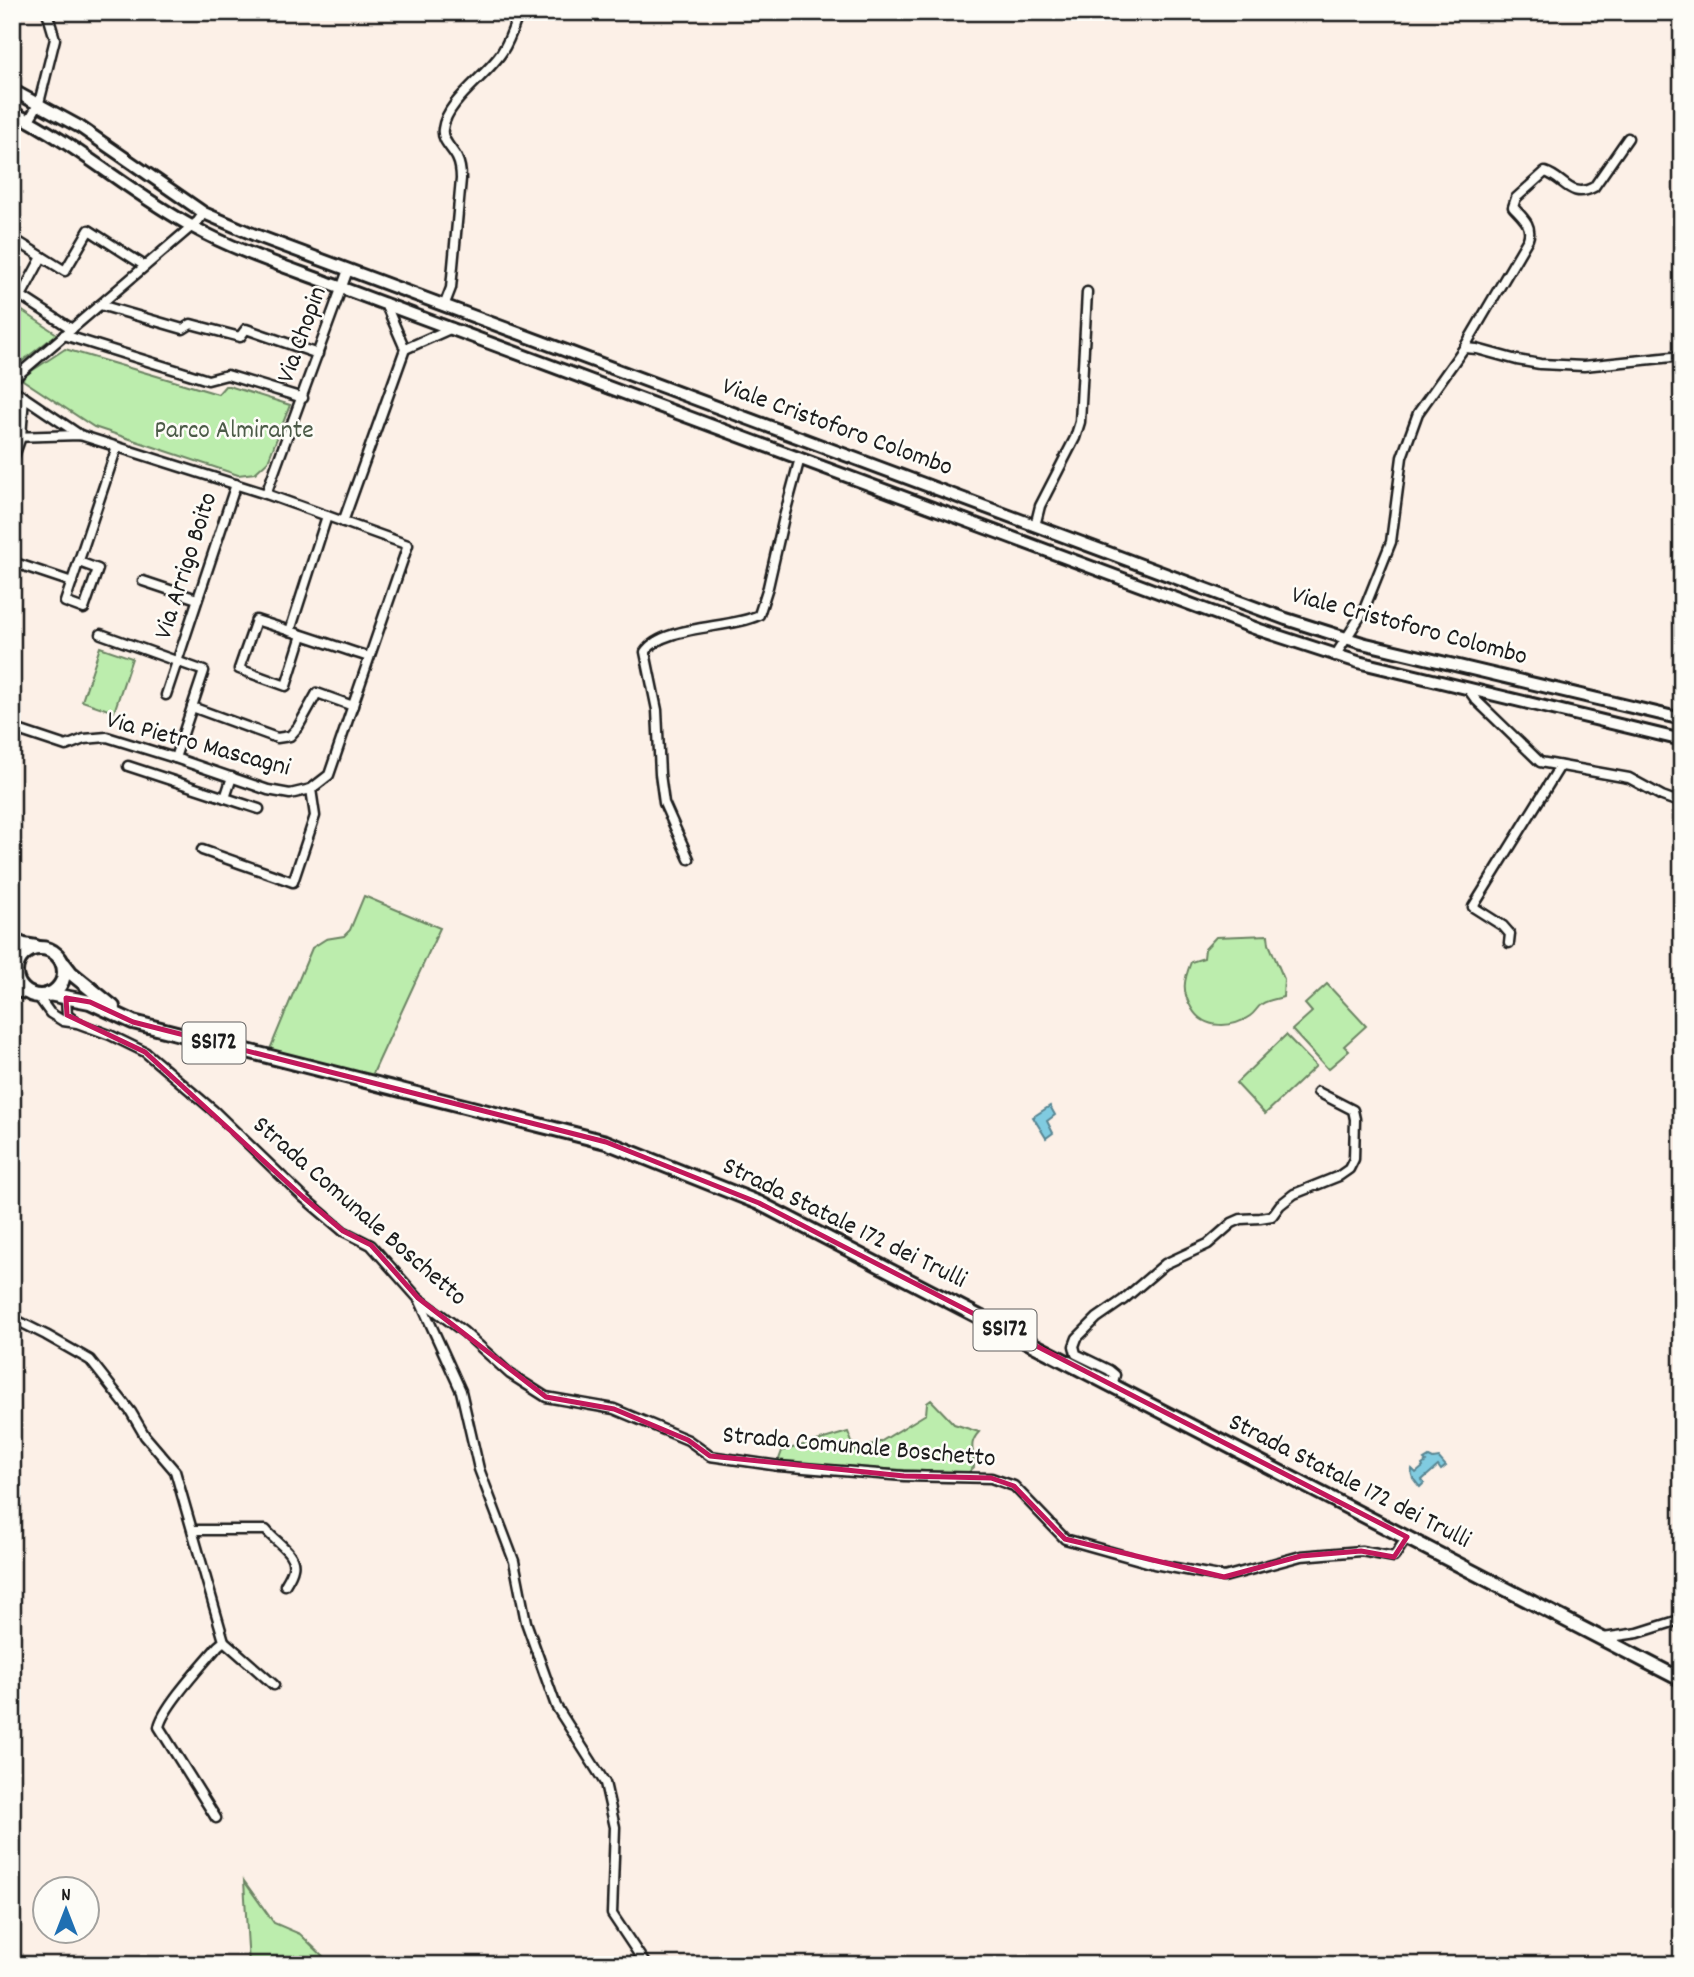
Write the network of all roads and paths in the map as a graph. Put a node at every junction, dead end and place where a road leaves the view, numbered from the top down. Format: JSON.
{"nodes":[{"id":1,"x":47,"y":12,"type":"edge"},
{"id":2,"x":519,"y":12,"type":"edge"},
{"id":3,"x":12,"y":90,"type":"edge"},
{"id":4,"x":39,"y":103,"type":"junction"},
{"id":5,"x":12,"y":112,"type":"edge"},
{"id":6,"x":29,"y":120,"type":"junction"},
{"id":7,"x":1628,"y":138,"type":"dead end"},
{"id":8,"x":204,"y":213,"type":"junction"},
{"id":9,"x":192,"y":226,"type":"junction"},
{"id":10,"x":12,"y":238,"type":"edge"},
{"id":11,"x":42,"y":257,"type":"junction"},
{"id":12,"x":145,"y":266,"type":"junction"},
{"id":13,"x":348,"y":270,"type":"junction"},
{"id":14,"x":342,"y":288,"type":"junction"},
{"id":15,"x":1087,"y":292,"type":"dead end"},
{"id":16,"x":385,"y":303,"type":"junction"},
{"id":17,"x":100,"y":305,"type":"junction"},
{"id":18,"x":444,"y":306,"type":"junction"},
{"id":19,"x":452,"y":328,"type":"junction"},
{"id":20,"x":72,"y":329,"type":"junction"},
{"id":21,"x":64,"y":335,"type":"junction"},
{"id":22,"x":1464,"y":348,"type":"junction"},
{"id":23,"x":405,"y":349,"type":"junction"},
{"id":24,"x":318,"y":354,"type":"junction"},
{"id":25,"x":1682,"y":356,"type":"edge"},
{"id":26,"x":12,"y":380,"type":"edge"},
{"id":27,"x":12,"y":388,"type":"edge"},
{"id":28,"x":24,"y":397,"type":"junction"},
{"id":29,"x":303,"y":398,"type":"junction"},
{"id":30,"x":730,"y":412,"type":"junction"},
{"id":31,"x":723,"y":429,"type":"junction"},
{"id":32,"x":80,"y":435,"type":"junction"},
{"id":33,"x":17,"y":437,"type":"edge"},
{"id":34,"x":117,"y":447,"type":"junction"},
{"id":35,"x":800,"y":458,"type":"junction"},
{"id":36,"x":12,"y":462,"type":"edge"},
{"id":37,"x":236,"y":484,"type":"junction"},
{"id":38,"x":266,"y":494,"type":"junction"},
{"id":39,"x":327,"y":516,"type":"junction"},
{"id":40,"x":343,"y":522,"type":"junction"},
{"id":41,"x":1035,"y":526,"type":"junction"},
{"id":42,"x":12,"y":562,"type":"edge"},
{"id":43,"x":79,"y":562,"type":"junction"},
{"id":44,"x":72,"y":582,"type":"junction"},
{"id":45,"x":143,"y":582,"type":"dead end"},
{"id":46,"x":197,"y":599,"type":"junction"},
{"id":47,"x":290,"y":631,"type":"junction"},
{"id":48,"x":101,"y":634,"type":"dead end"},
{"id":49,"x":302,"y":635,"type":"junction"},
{"id":50,"x":1345,"y":638,"type":"junction"},
{"id":51,"x":1335,"y":656,"type":"junction"},
{"id":52,"x":369,"y":657,"type":"junction"},
{"id":53,"x":177,"y":660,"type":"junction"},
{"id":54,"x":1468,"y":689,"type":"junction"},
{"id":55,"x":166,"y":695,"type":"dead end"},
{"id":56,"x":192,"y":706,"type":"junction"},
{"id":57,"x":353,"y":706,"type":"junction"},
{"id":58,"x":1682,"y":719,"type":"edge"},
{"id":59,"x":12,"y":728,"type":"edge"},
{"id":60,"x":1682,"y":740,"type":"edge"},
{"id":61,"x":175,"y":758,"type":"junction"},
{"id":62,"x":128,"y":766,"type":"dead end"},
{"id":63,"x":1560,"y":766,"type":"junction"},
{"id":64,"x":232,"y":777,"type":"junction"},
{"id":65,"x":311,"y":789,"type":"junction"},
{"id":66,"x":1682,"y":797,"type":"edge"},
{"id":67,"x":225,"y":798,"type":"junction"},
{"id":68,"x":259,"y":809,"type":"dead end"},
{"id":69,"x":202,"y":850,"type":"dead end"},
{"id":70,"x":689,"y":859,"type":"dead end"},
{"id":71,"x":12,"y":940,"type":"edge"},
{"id":72,"x":1509,"y":943,"type":"dead end"},
{"id":73,"x":36,"y":947,"type":"junction"},
{"id":74,"x":63,"y":963,"type":"junction"},
{"id":75,"x":15,"y":966,"type":"edge"},
{"id":76,"x":63,"y":980,"type":"junction"},
{"id":77,"x":12,"y":991,"type":"edge"},
{"id":78,"x":38,"y":994,"type":"junction"},
{"id":79,"x":66,"y":998,"type":"junction"},
{"id":80,"x":132,"y":1022,"type":"junction"},
{"id":81,"x":77,"y":1023,"type":"junction"},
{"id":82,"x":1318,"y":1092,"type":"dead end"},
{"id":83,"x":418,"y":1298,"type":"junction"},
{"id":84,"x":12,"y":1318,"type":"edge"},
{"id":85,"x":1112,"y":1385,"type":"junction"},
{"id":86,"x":193,"y":1530,"type":"junction"},
{"id":87,"x":1407,"y":1537,"type":"junction"},
{"id":88,"x":285,"y":1585,"type":"dead end"},
{"id":89,"x":1680,"y":1620,"type":"edge"},
{"id":90,"x":1604,"y":1638,"type":"junction"},
{"id":91,"x":224,"y":1641,"type":"junction"},
{"id":92,"x":1682,"y":1679,"type":"edge"},
{"id":93,"x":274,"y":1685,"type":"dead end"},
{"id":94,"x":216,"y":1818,"type":"dead end"},
{"id":95,"x":646,"y":1965,"type":"edge"}],
"edges":[{"from":1,"to":4,"type":"street"},
{"from":2,"to":18,"type":"street"},
{"from":3,"to":4,"type":"main road","name":"Viale Cristoforo Colombo"},
{"from":4,"to":6,"type":"street"},
{"from":4,"to":8,"type":"main road","name":"Viale Cristoforo Colombo"},
{"from":5,"to":6,"type":"main road","name":"Viale Cristoforo Colombo"},
{"from":6,"to":9,"type":"main road","name":"Viale Cristoforo Colombo"},
{"from":7,"to":22,"type":"street"},
{"from":8,"to":9,"type":"street"},
{"from":8,"to":13,"type":"main road","name":"Viale Cristoforo Colombo"},
{"from":9,"to":12,"type":"street"},
{"from":9,"to":14,"type":"main road","name":"Viale Cristoforo Colombo"},
{"from":10,"to":11,"type":"street"},
{"from":11,"to":12,"type":"street"},
{"from":11,"to":20,"type":"street"},
{"from":12,"to":17,"type":"street"},
{"from":13,"to":14,"type":"street","name":"Via Chopin"},
{"from":13,"to":18,"type":"main road","name":"Viale Cristoforo Colombo"},
{"from":14,"to":16,"type":"main road","name":"Viale Cristoforo Colombo"},
{"from":14,"to":24,"type":"street","name":"Via Chopin"},
{"from":15,"to":41,"type":"street"},
{"from":16,"to":19,"type":"main road","name":"Viale Cristoforo Colombo"},
{"from":16,"to":23,"type":"street"},
{"from":17,"to":20,"type":"street"},
{"from":17,"to":24,"type":"street"},
{"from":18,"to":30,"type":"main road","name":"Viale Cristoforo Colombo"},
{"from":19,"to":23,"type":"street"},
{"from":19,"to":31,"type":"main road","name":"Viale Cristoforo Colombo"},
{"from":20,"to":21,"type":"street"},
{"from":21,"to":26,"type":"street"},
{"from":21,"to":29,"type":"street"},
{"from":22,"to":25,"type":"street"},
{"from":22,"to":50,"type":"street"},
{"from":23,"to":40,"type":"street"},
{"from":24,"to":29,"type":"street","name":"Via Chopin"},
{"from":27,"to":28,"type":"street"},
{"from":28,"to":32,"type":"street"},
{"from":28,"to":33,"type":"street"},
{"from":29,"to":38,"type":"street","name":"Via Chopin"},
{"from":30,"to":31,"type":"street"},
{"from":30,"to":41,"type":"main road","name":"Viale Cristoforo Colombo"},
{"from":31,"to":35,"type":"main road","name":"Viale Cristoforo Colombo"},
{"from":32,"to":33,"type":"street"},
{"from":32,"to":34,"type":"street"},
{"from":33,"to":36,"type":"street"},
{"from":34,"to":37,"type":"street"},
{"from":34,"to":43,"type":"street"},
{"from":35,"to":51,"type":"main road","name":"Viale Cristoforo Colombo"},
{"from":35,"to":70,"type":"street"},
{"from":37,"to":38,"type":"street"},
{"from":37,"to":46,"type":"street","name":"Via Arrigo Boito"},
{"from":38,"to":39,"type":"street"},
{"from":39,"to":40,"type":"street"},
{"from":39,"to":47,"type":"street"},
{"from":40,"to":52,"type":"street"},
{"from":41,"to":50,"type":"main road","name":"Viale Cristoforo Colombo"},
{"from":42,"to":44,"type":"street"},
{"from":43,"to":44,"type":"street"},
{"from":43,"to":44,"type":"street"},
{"from":45,"to":46,"type":"street"},
{"from":46,"to":53,"type":"street","name":"Via Arrigo Boito"},
{"from":47,"to":49,"type":"street"},
{"from":47,"to":49,"type":"street"},
{"from":48,"to":53,"type":"street","name":"Via Arrigo Boito"},
{"from":49,"to":52,"type":"street"},
{"from":50,"to":51,"type":"street"},
{"from":50,"to":58,"type":"main road","name":"Viale Cristoforo Colombo"},
{"from":51,"to":54,"type":"main road","name":"Viale Cristoforo Colombo"},
{"from":52,"to":57,"type":"street"},
{"from":53,"to":55,"type":"street","name":"Via Arrigo Boito"},
{"from":53,"to":56,"type":"street","name":"Via Arrigo Boito"},
{"from":54,"to":60,"type":"main road","name":"Viale Cristoforo Colombo"},
{"from":54,"to":63,"type":"street"},
{"from":56,"to":57,"type":"street"},
{"from":56,"to":61,"type":"street","name":"Via Arrigo Boito"},
{"from":57,"to":65,"type":"street"},
{"from":59,"to":61,"type":"street","name":"Via Pietro Mascagni"},
{"from":61,"to":64,"type":"street","name":"Via Pietro Mascagni"},
{"from":62,"to":67,"type":"street"},
{"from":63,"to":66,"type":"street"},
{"from":63,"to":72,"type":"street"},
{"from":64,"to":65,"type":"street","name":"Via Pietro Mascagni"},
{"from":64,"to":67,"type":"street"},
{"from":65,"to":69,"type":"street","name":"Via Pietro Mascagni"},
{"from":67,"to":68,"type":"street"},
{"from":71,"to":73,"type":"main road"},
{"from":73,"to":74,"type":"main road"},
{"from":73,"to":75,"type":"main road"},
{"from":74,"to":76,"type":"main road"},
{"from":74,"to":80,"type":"main road"},
{"from":75,"to":78,"type":"main road"},
{"from":76,"to":78,"type":"main road"},
{"from":76,"to":79,"type":"main road"},
{"from":77,"to":78,"type":"main road"},
{"from":78,"to":79,"type":"main road","name":"Strada Statale 172 dei Trulli","number":"SS172"},
{"from":78,"to":81,"type":"street","name":"Strada Comunale Boschetto"},
{"from":79,"to":80,"type":"main road","name":"Strada Statale 172 dei Trulli","number":"SS172"},
{"from":79,"to":81,"type":"street"},
{"from":80,"to":85,"type":"main road","name":"Strada Statale 172 dei Trulli","number":"SS172"},
{"from":81,"to":83,"type":"street","name":"Strada Comunale Boschetto"},
{"from":82,"to":85,"type":"street"},
{"from":83,"to":87,"type":"street","name":"Strada Comunale Boschetto"},
{"from":83,"to":95,"type":"street"},
{"from":84,"to":86,"type":"street"},
{"from":85,"to":87,"type":"main road","name":"Strada Statale 172 dei Trulli","number":"SS172"},
{"from":86,"to":88,"type":"street"},
{"from":86,"to":91,"type":"street"},
{"from":87,"to":90,"type":"main road","name":"Strada Statale 172 dei Trulli","number":"SS172"},
{"from":89,"to":90,"type":"street"},
{"from":90,"to":92,"type":"main road","name":"Strada Statale 172 dei Trulli","number":"SS172"},
{"from":91,"to":93,"type":"street"},
{"from":91,"to":94,"type":"street"}]}
